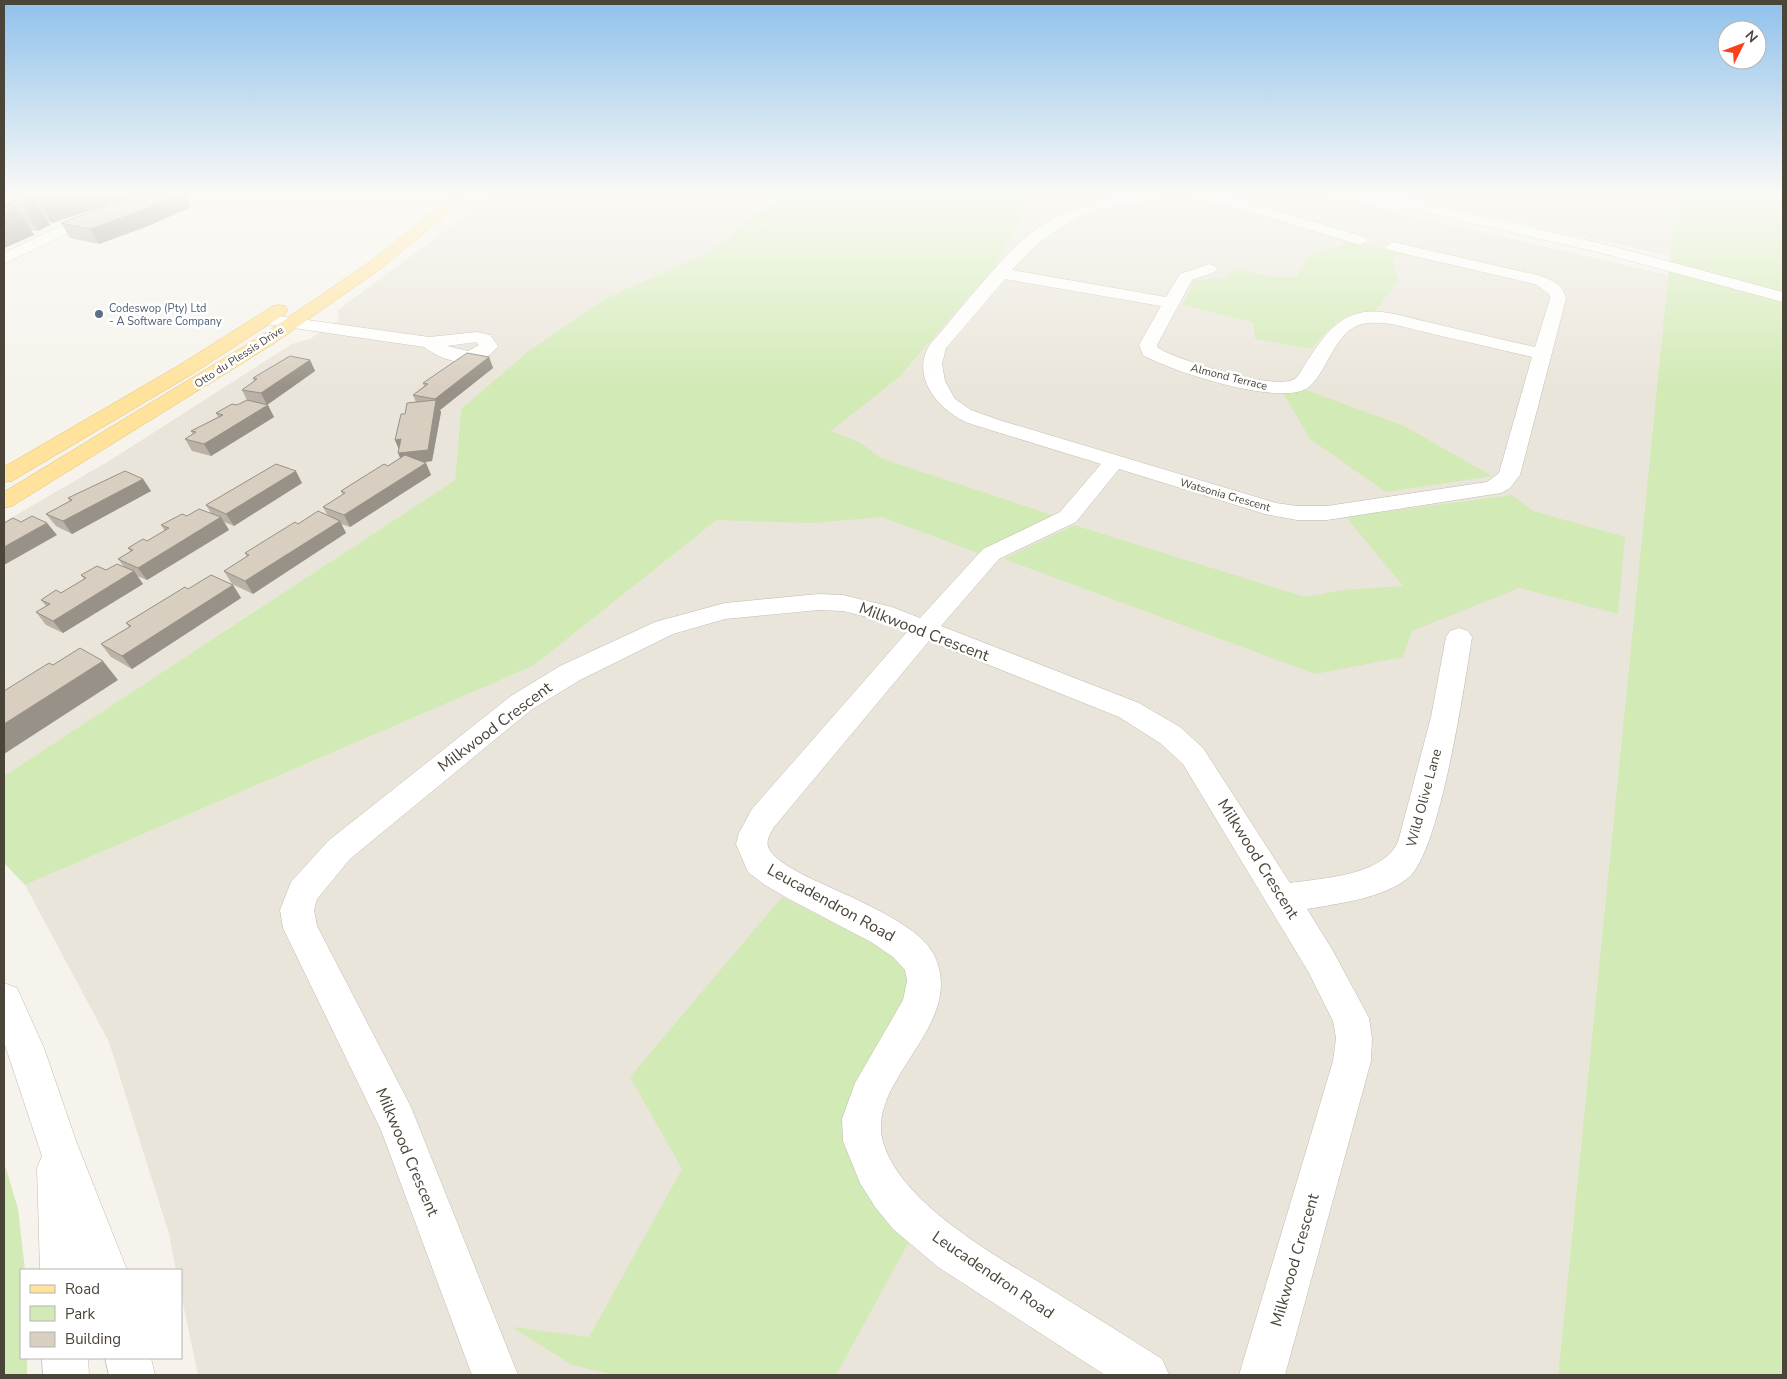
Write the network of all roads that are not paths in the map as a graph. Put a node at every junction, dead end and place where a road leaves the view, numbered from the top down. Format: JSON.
{"nodes":[{"id":1,"x":382,"y":260,"type":"edge"},
{"id":2,"x":1013,"y":260,"type":"edge"},
{"id":3,"x":1456,"y":260,"type":"edge"},
{"id":4,"x":1648,"y":260,"type":"edge"},
{"id":5,"x":1209,"y":269,"type":"dead end"},
{"id":6,"x":1001,"y":274,"type":"junction"},
{"id":7,"x":1783,"y":297,"type":"edge"},
{"id":8,"x":290,"y":302,"type":"dead end"},
{"id":9,"x":1171,"y":303,"type":"junction"},
{"id":10,"x":265,"y":319,"type":"junction"},
{"id":11,"x":292,"y":323,"type":"junction"},
{"id":12,"x":429,"y":342,"type":"dead end"},
{"id":13,"x":1541,"y":354,"type":"junction"},
{"id":14,"x":1114,"y":462,"type":"junction"},
{"id":15,"x":4,"y":476,"type":"edge"},
{"id":16,"x":4,"y":501,"type":"edge"},
{"id":17,"x":922,"y":630,"type":"junction"},
{"id":18,"x":1459,"y":637,"type":"dead end"},
{"id":19,"x":1284,"y":899,"type":"junction"},
{"id":20,"x":4,"y":1000,"type":"edge"},
{"id":21,"x":56,"y":1141,"type":"junction"},
{"id":22,"x":62,"y":1269,"type":"edge"},
{"id":23,"x":105,"y":1269,"type":"edge"},
{"id":24,"x":66,"y":1359,"type":"edge"},
{"id":25,"x":128,"y":1359,"type":"edge"},
{"id":26,"x":66,"y":1375,"type":"edge"},
{"id":27,"x":132,"y":1375,"type":"edge"},
{"id":28,"x":495,"y":1375,"type":"edge"},
{"id":29,"x":1146,"y":1375,"type":"edge"},
{"id":30,"x":1262,"y":1375,"type":"edge"}],
"edges":[{"from":1,"to":11,"type":"main road","name":"Otto du Plessis Drive"},
{"from":2,"to":6,"type":"street","name":"Watsonia Crescent"},
{"from":3,"to":13,"type":"street","name":"Watsonia Crescent"},
{"from":4,"to":7,"type":"street"},
{"from":5,"to":9,"type":"street","name":"Almond Terrace"},
{"from":6,"to":9,"type":"street"},
{"from":6,"to":14,"type":"street","name":"Watsonia Crescent"},
{"from":8,"to":10,"type":"main road","name":"Otto du Plessis Drive"},
{"from":9,"to":13,"type":"street","name":"Almond Terrace"},
{"from":10,"to":11,"type":"street"},
{"from":10,"to":15,"type":"main road","name":"Otto du Plessis Drive"},
{"from":11,"to":12,"type":"street"},
{"from":11,"to":16,"type":"main road","name":"Otto du Plessis Drive"},
{"from":13,"to":14,"type":"street","name":"Watsonia Crescent"},
{"from":14,"to":17,"type":"street","name":"Leucadendron Road"},
{"from":17,"to":19,"type":"street","name":"Milkwood Crescent"},
{"from":17,"to":28,"type":"street","name":"Milkwood Crescent"},
{"from":17,"to":29,"type":"street","name":"Leucadendron Road"},
{"from":18,"to":19,"type":"street","name":"Wild Olive Lane"},
{"from":19,"to":30,"type":"street","name":"Milkwood Crescent"},
{"from":20,"to":21,"type":"street"},
{"from":21,"to":22,"type":"street"},
{"from":21,"to":23,"type":"street"},
{"from":24,"to":26,"type":"street"},
{"from":25,"to":27,"type":"street"}]}
